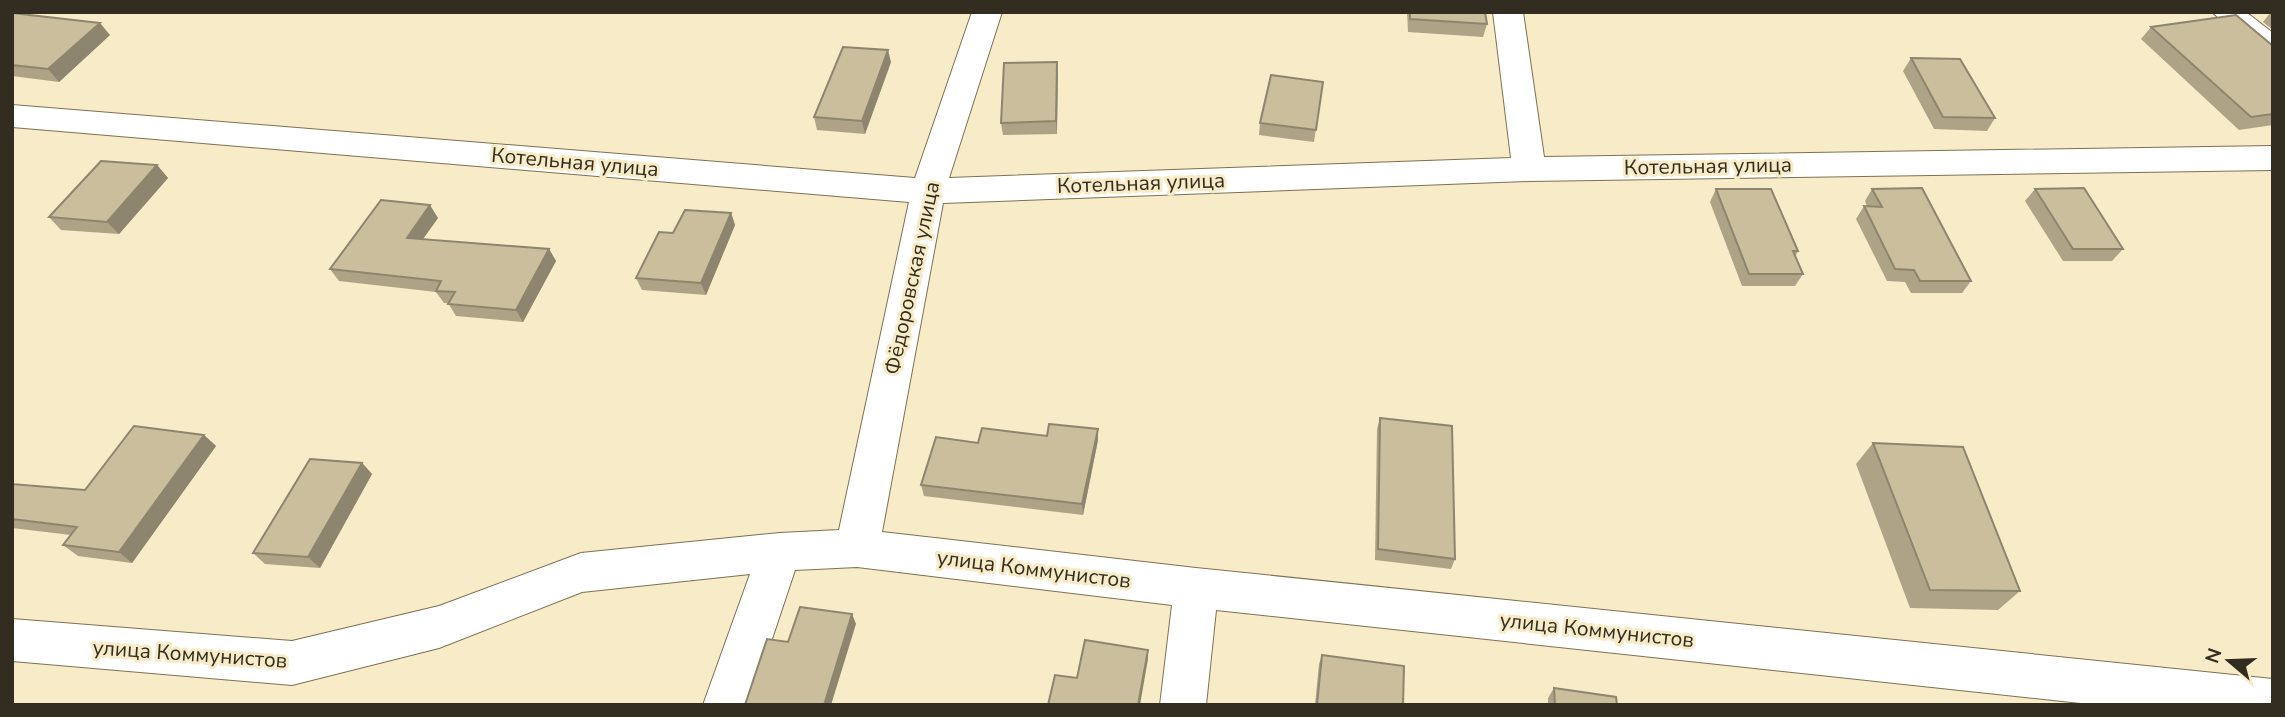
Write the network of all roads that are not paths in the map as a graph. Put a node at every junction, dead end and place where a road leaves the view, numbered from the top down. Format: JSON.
{"nodes":[{"id":1,"x":987,"y":12,"type":"edge"},
{"id":2,"x":1508,"y":12,"type":"edge"},
{"id":3,"x":2227,"y":12,"type":"edge"},
{"id":4,"x":2273,"y":49,"type":"edge"},
{"id":5,"x":12,"y":116,"type":"edge"},
{"id":6,"x":2273,"y":158,"type":"edge"},
{"id":7,"x":1529,"y":169,"type":"junction"},
{"id":8,"x":928,"y":191,"type":"junction"},
{"id":9,"x":857,"y":548,"type":"junction"},
{"id":10,"x":780,"y":552,"type":"junction"},
{"id":11,"x":1196,"y":589,"type":"junction"},
{"id":12,"x":12,"y":640,"type":"edge"},
{"id":13,"x":2071,"y":692,"type":"edge"},
{"id":14,"x":2273,"y":701,"type":"edge"},
{"id":15,"x":726,"y":705,"type":"edge"},
{"id":16,"x":1183,"y":705,"type":"edge"}],
"edges":[{"from":1,"to":8,"type":"street","name":"Фёдоровская улица"},
{"from":2,"to":7,"type":"street"},
{"from":3,"to":4,"type":"street"},
{"from":5,"to":8,"type":"street","name":"Котельная улица"},
{"from":6,"to":7,"type":"street","name":"Котельная улица"},
{"from":7,"to":8,"type":"street","name":"Котельная улица"},
{"from":8,"to":9,"type":"street","name":"Фёдоровская улица"},
{"from":9,"to":10,"type":"street","name":"улица Коммунистов"},
{"from":9,"to":11,"type":"street","name":"улица Коммунистов"},
{"from":10,"to":12,"type":"street","name":"улица Коммунистов"},
{"from":10,"to":15,"type":"street"},
{"from":11,"to":13,"type":"street","name":"улица Коммунистов"},
{"from":11,"to":16,"type":"street"},
{"from":13,"to":14,"type":"street","name":"улица Коммунистов"}]}
